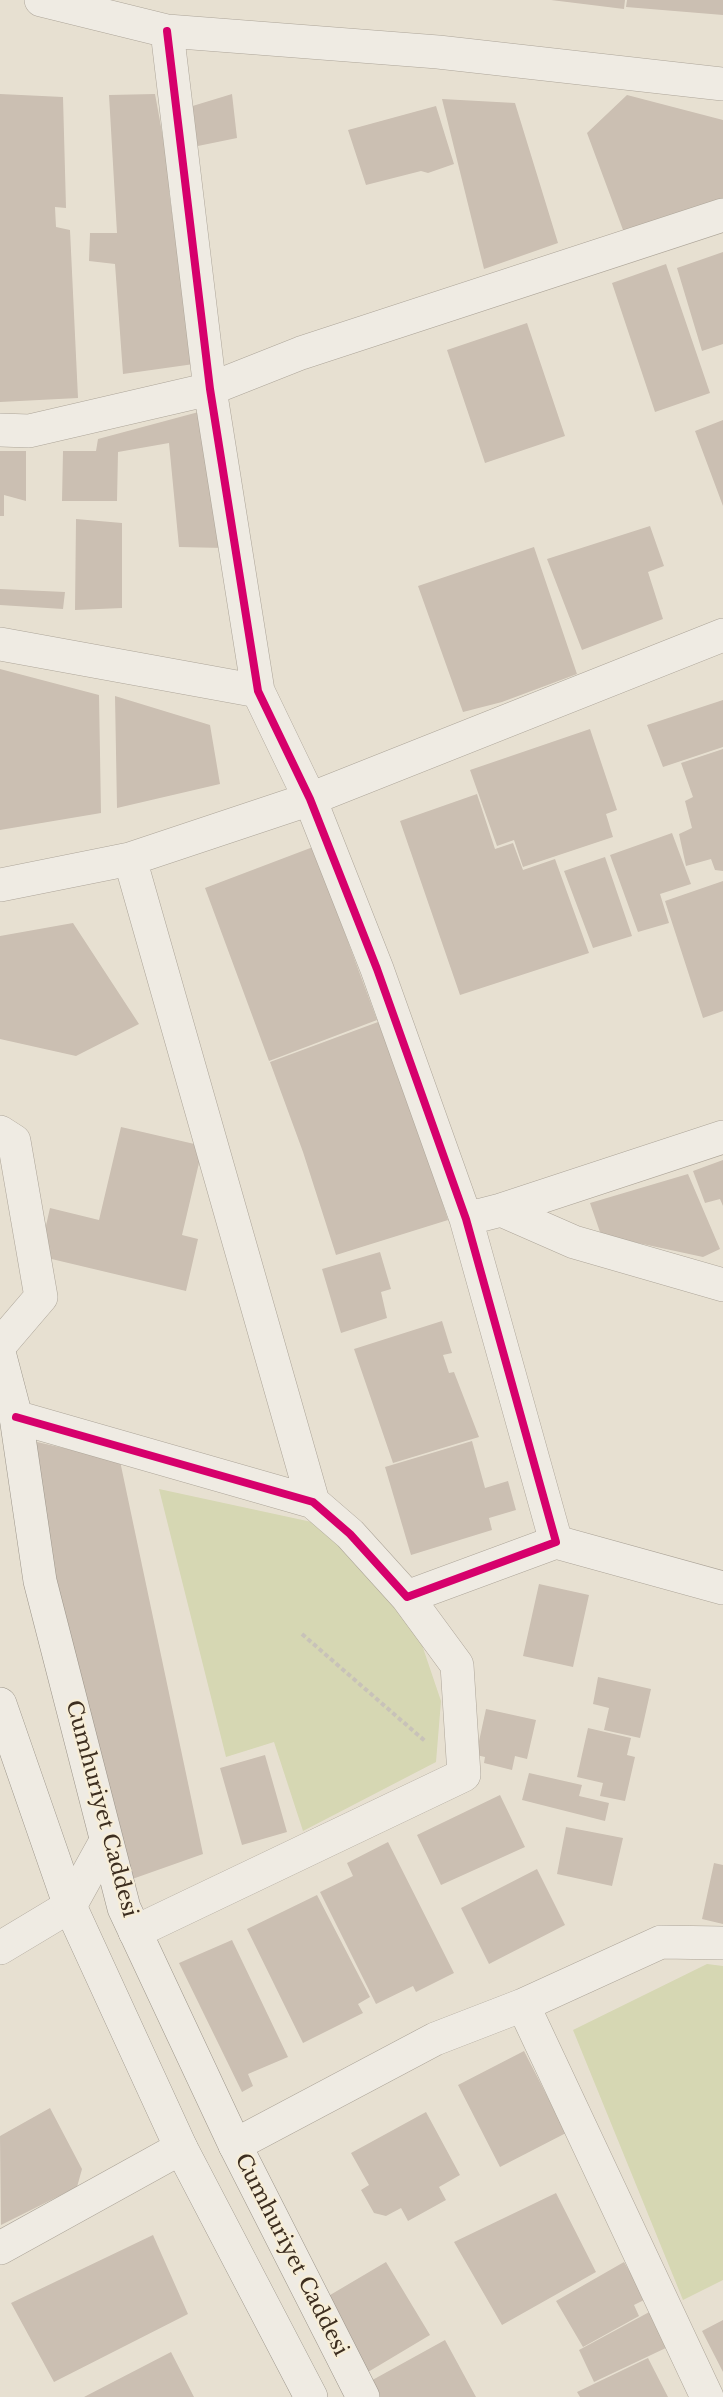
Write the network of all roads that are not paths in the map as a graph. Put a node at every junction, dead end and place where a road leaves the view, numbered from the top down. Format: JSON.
{"nodes":[{"id":1,"x":42,"y":0,"type":"edge"},
{"id":2,"x":167,"y":31,"type":"junction"},
{"id":3,"x":723,"y":84,"type":"edge"},
{"id":4,"x":723,"y":215,"type":"edge"},
{"id":5,"x":210,"y":389,"type":"junction"},
{"id":6,"x":0,"y":430,"type":"edge"},
{"id":7,"x":723,"y":635,"type":"edge"},
{"id":8,"x":0,"y":644,"type":"edge"},
{"id":9,"x":258,"y":691,"type":"junction"},
{"id":10,"x":310,"y":800,"type":"junction"},
{"id":11,"x":130,"y":859,"type":"junction"},
{"id":12,"x":0,"y":885,"type":"edge"},
{"id":13,"x":0,"y":1132,"type":"edge"},
{"id":14,"x":723,"y":1137,"type":"edge"},
{"id":15,"x":501,"y":1210,"type":"junction"},
{"id":16,"x":466,"y":1219,"type":"junction"},
{"id":17,"x":723,"y":1285,"type":"edge"},
{"id":18,"x":0,"y":1345,"type":"edge"},
{"id":19,"x":0,"y":1356,"type":"edge"},
{"id":20,"x":16,"y":1418,"type":"junction"},
{"id":21,"x":313,"y":1502,"type":"junction"},
{"id":22,"x":556,"y":1542,"type":"junction"},
{"id":23,"x":723,"y":1588,"type":"edge"},
{"id":24,"x":407,"y":1597,"type":"junction"},
{"id":25,"x":0,"y":1704,"type":"edge"},
{"id":26,"x":106,"y":1840,"type":"junction"},
{"id":27,"x":70,"y":1906,"type":"junction"},
{"id":28,"x":135,"y":1932,"type":"junction"},
{"id":29,"x":723,"y":1943,"type":"edge"},
{"id":30,"x":0,"y":1948,"type":"edge"},
{"id":31,"x":523,"y":2005,"type":"junction"},
{"id":32,"x":235,"y":2145,"type":"junction"},
{"id":33,"x":181,"y":2148,"type":"junction"},
{"id":34,"x":0,"y":2248,"type":"edge"},
{"id":35,"x":312,"y":2397,"type":"edge"},
{"id":36,"x":363,"y":2397,"type":"edge"},
{"id":37,"x":707,"y":2397,"type":"edge"}],
"edges":[{"from":1,"to":2,"type":"street"},
{"from":2,"to":3,"type":"street"},
{"from":2,"to":5,"type":"street"},
{"from":4,"to":5,"type":"street"},
{"from":5,"to":6,"type":"street"},
{"from":5,"to":9,"type":"street"},
{"from":7,"to":10,"type":"street"},
{"from":8,"to":9,"type":"street"},
{"from":9,"to":10,"type":"street"},
{"from":10,"to":11,"type":"street"},
{"from":10,"to":16,"type":"street"},
{"from":11,"to":12,"type":"street"},
{"from":11,"to":21,"type":"street"},
{"from":13,"to":18,"type":"street"},
{"from":14,"to":15,"type":"street"},
{"from":15,"to":16,"type":"street"},
{"from":15,"to":17,"type":"street"},
{"from":16,"to":22,"type":"street"},
{"from":19,"to":20,"type":"street","name":"Cumhuriyet Caddesi"},
{"from":20,"to":21,"type":"street"},
{"from":20,"to":26,"type":"street","name":"Cumhuriyet Caddesi"},
{"from":21,"to":24,"type":"street"},
{"from":22,"to":23,"type":"street"},
{"from":22,"to":24,"type":"street"},
{"from":24,"to":28,"type":"street"},
{"from":25,"to":27,"type":"street"},
{"from":26,"to":27,"type":"street"},
{"from":26,"to":28,"type":"street","name":"Cumhuriyet Caddesi"},
{"from":27,"to":30,"type":"street"},
{"from":27,"to":33,"type":"street"},
{"from":28,"to":32,"type":"street","name":"Cumhuriyet Caddesi"},
{"from":29,"to":31,"type":"street"},
{"from":31,"to":32,"type":"street"},
{"from":31,"to":37,"type":"street"},
{"from":32,"to":36,"type":"street","name":"Cumhuriyet Caddesi"},
{"from":33,"to":34,"type":"street"},
{"from":33,"to":35,"type":"street"}]}
